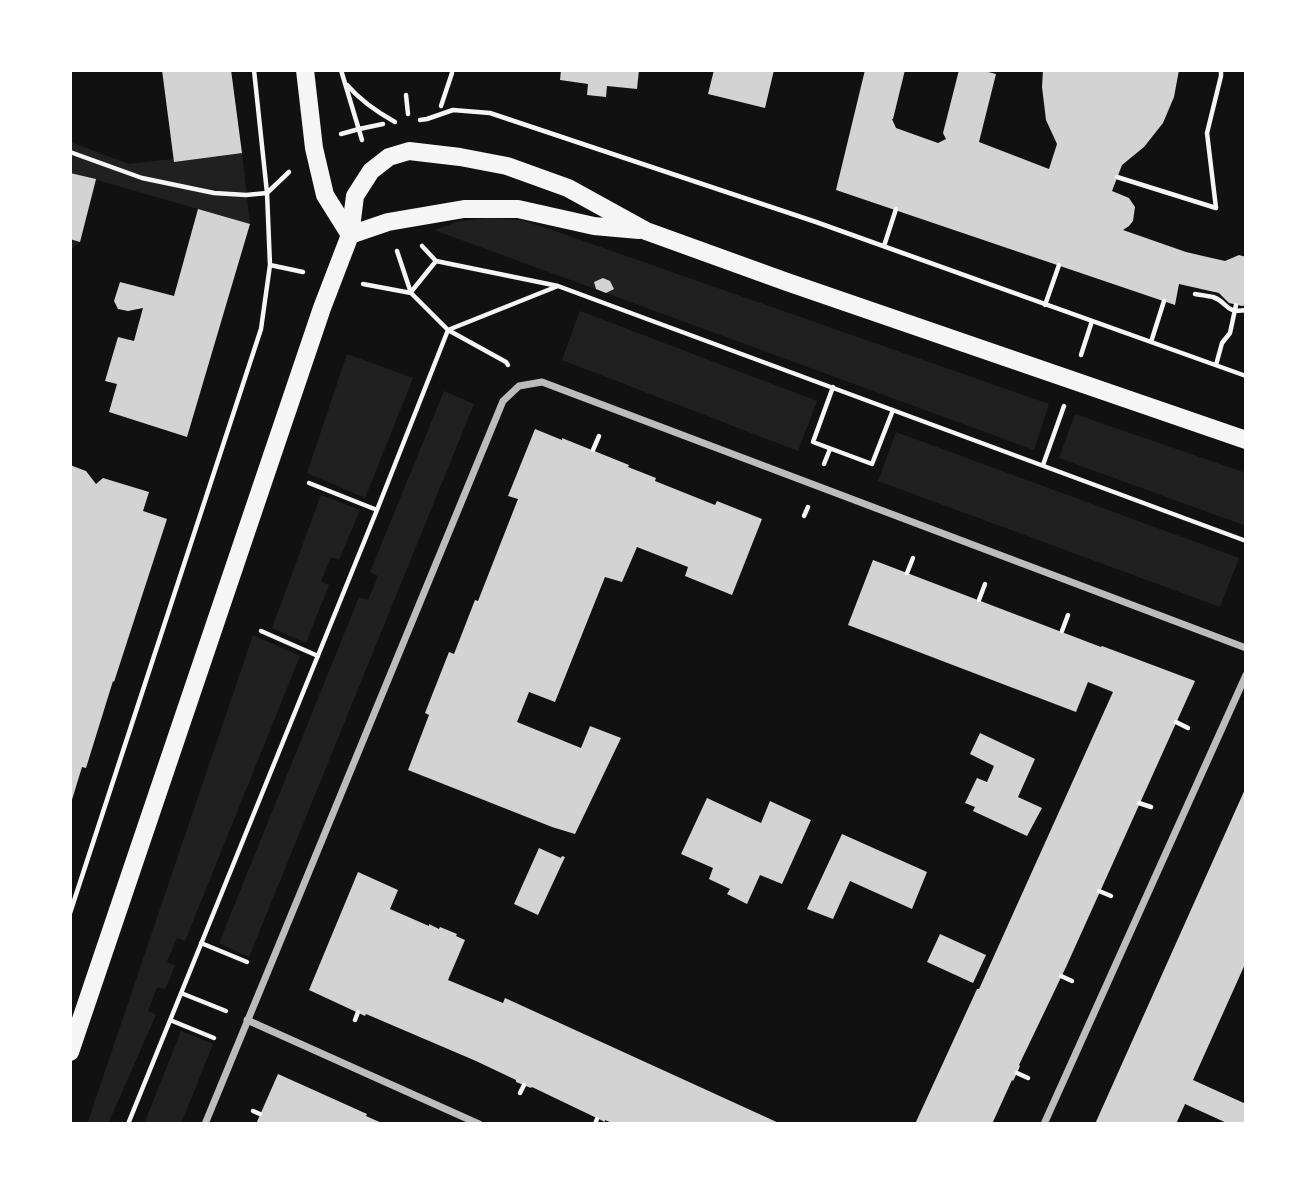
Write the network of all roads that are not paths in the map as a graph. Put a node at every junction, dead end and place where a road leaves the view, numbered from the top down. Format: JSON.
{"nodes":[{"id":1,"x":305,"y":70,"type":"edge"},
{"id":2,"x":646,"y":231,"type":"junction"},
{"id":3,"x":350,"y":234,"type":"junction"},
{"id":4,"x":1246,"y":440,"type":"edge"},
{"id":5,"x":1246,"y":648,"type":"edge"},
{"id":6,"x":1246,"y":674,"type":"edge"},
{"id":7,"x":247,"y":1020,"type":"junction"},
{"id":8,"x":70,"y":1052,"type":"edge"},
{"id":9,"x":205,"y":1124,"type":"edge"},
{"id":10,"x":479,"y":1124,"type":"edge"},
{"id":11,"x":1044,"y":1124,"type":"edge"}],
"edges":[{"from":1,"to":3,"type":"main road"},
{"from":2,"to":3,"type":"main road"},
{"from":2,"to":3,"type":"main road"},
{"from":2,"to":4,"type":"main road"},
{"from":3,"to":8,"type":"main road"},
{"from":5,"to":7,"type":"street"},
{"from":6,"to":11,"type":"street"},
{"from":7,"to":9,"type":"street"},
{"from":7,"to":10,"type":"street"}]}
